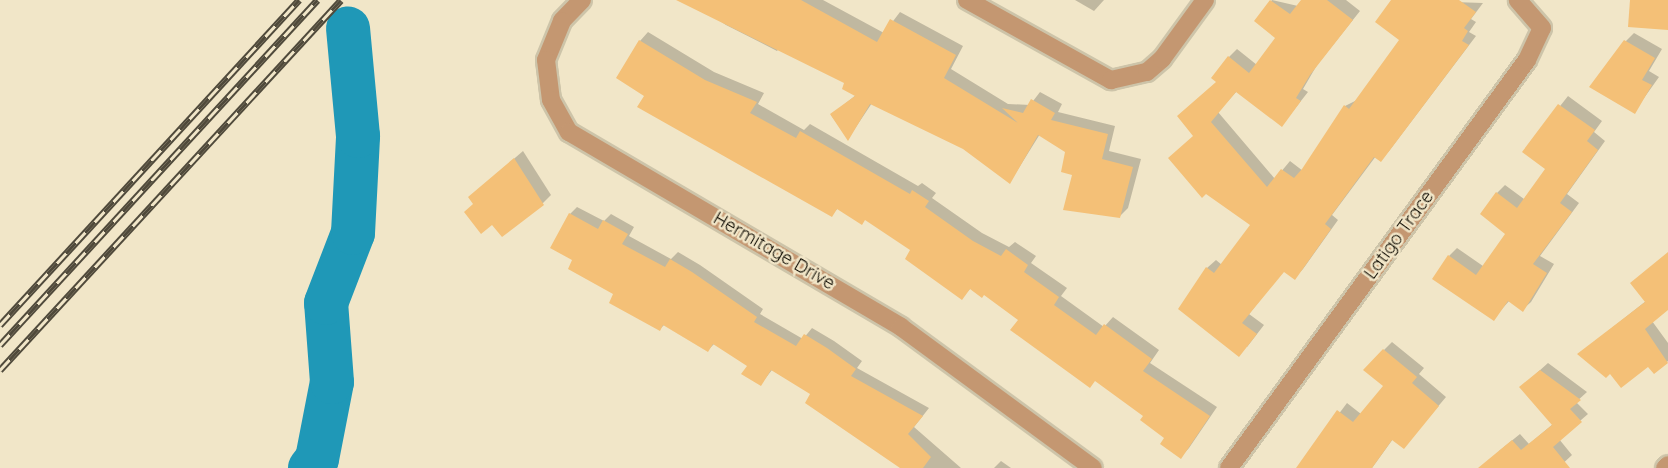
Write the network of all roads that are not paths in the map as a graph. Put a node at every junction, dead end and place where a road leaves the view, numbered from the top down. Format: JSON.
{"nodes":[{"id":1,"x":582,"y":0,"type":"edge"},
{"id":2,"x":967,"y":0,"type":"edge"},
{"id":3,"x":1205,"y":0,"type":"edge"},
{"id":4,"x":1518,"y":0,"type":"edge"},
{"id":5,"x":1093,"y":468,"type":"edge"},
{"id":6,"x":1229,"y":468,"type":"edge"}],
"edges":[{"from":1,"to":5,"type":"street","name":"Hermitage Drive"},
{"from":2,"to":3,"type":"street"},
{"from":4,"to":6,"type":"street","name":"Latigo Trace"}]}
